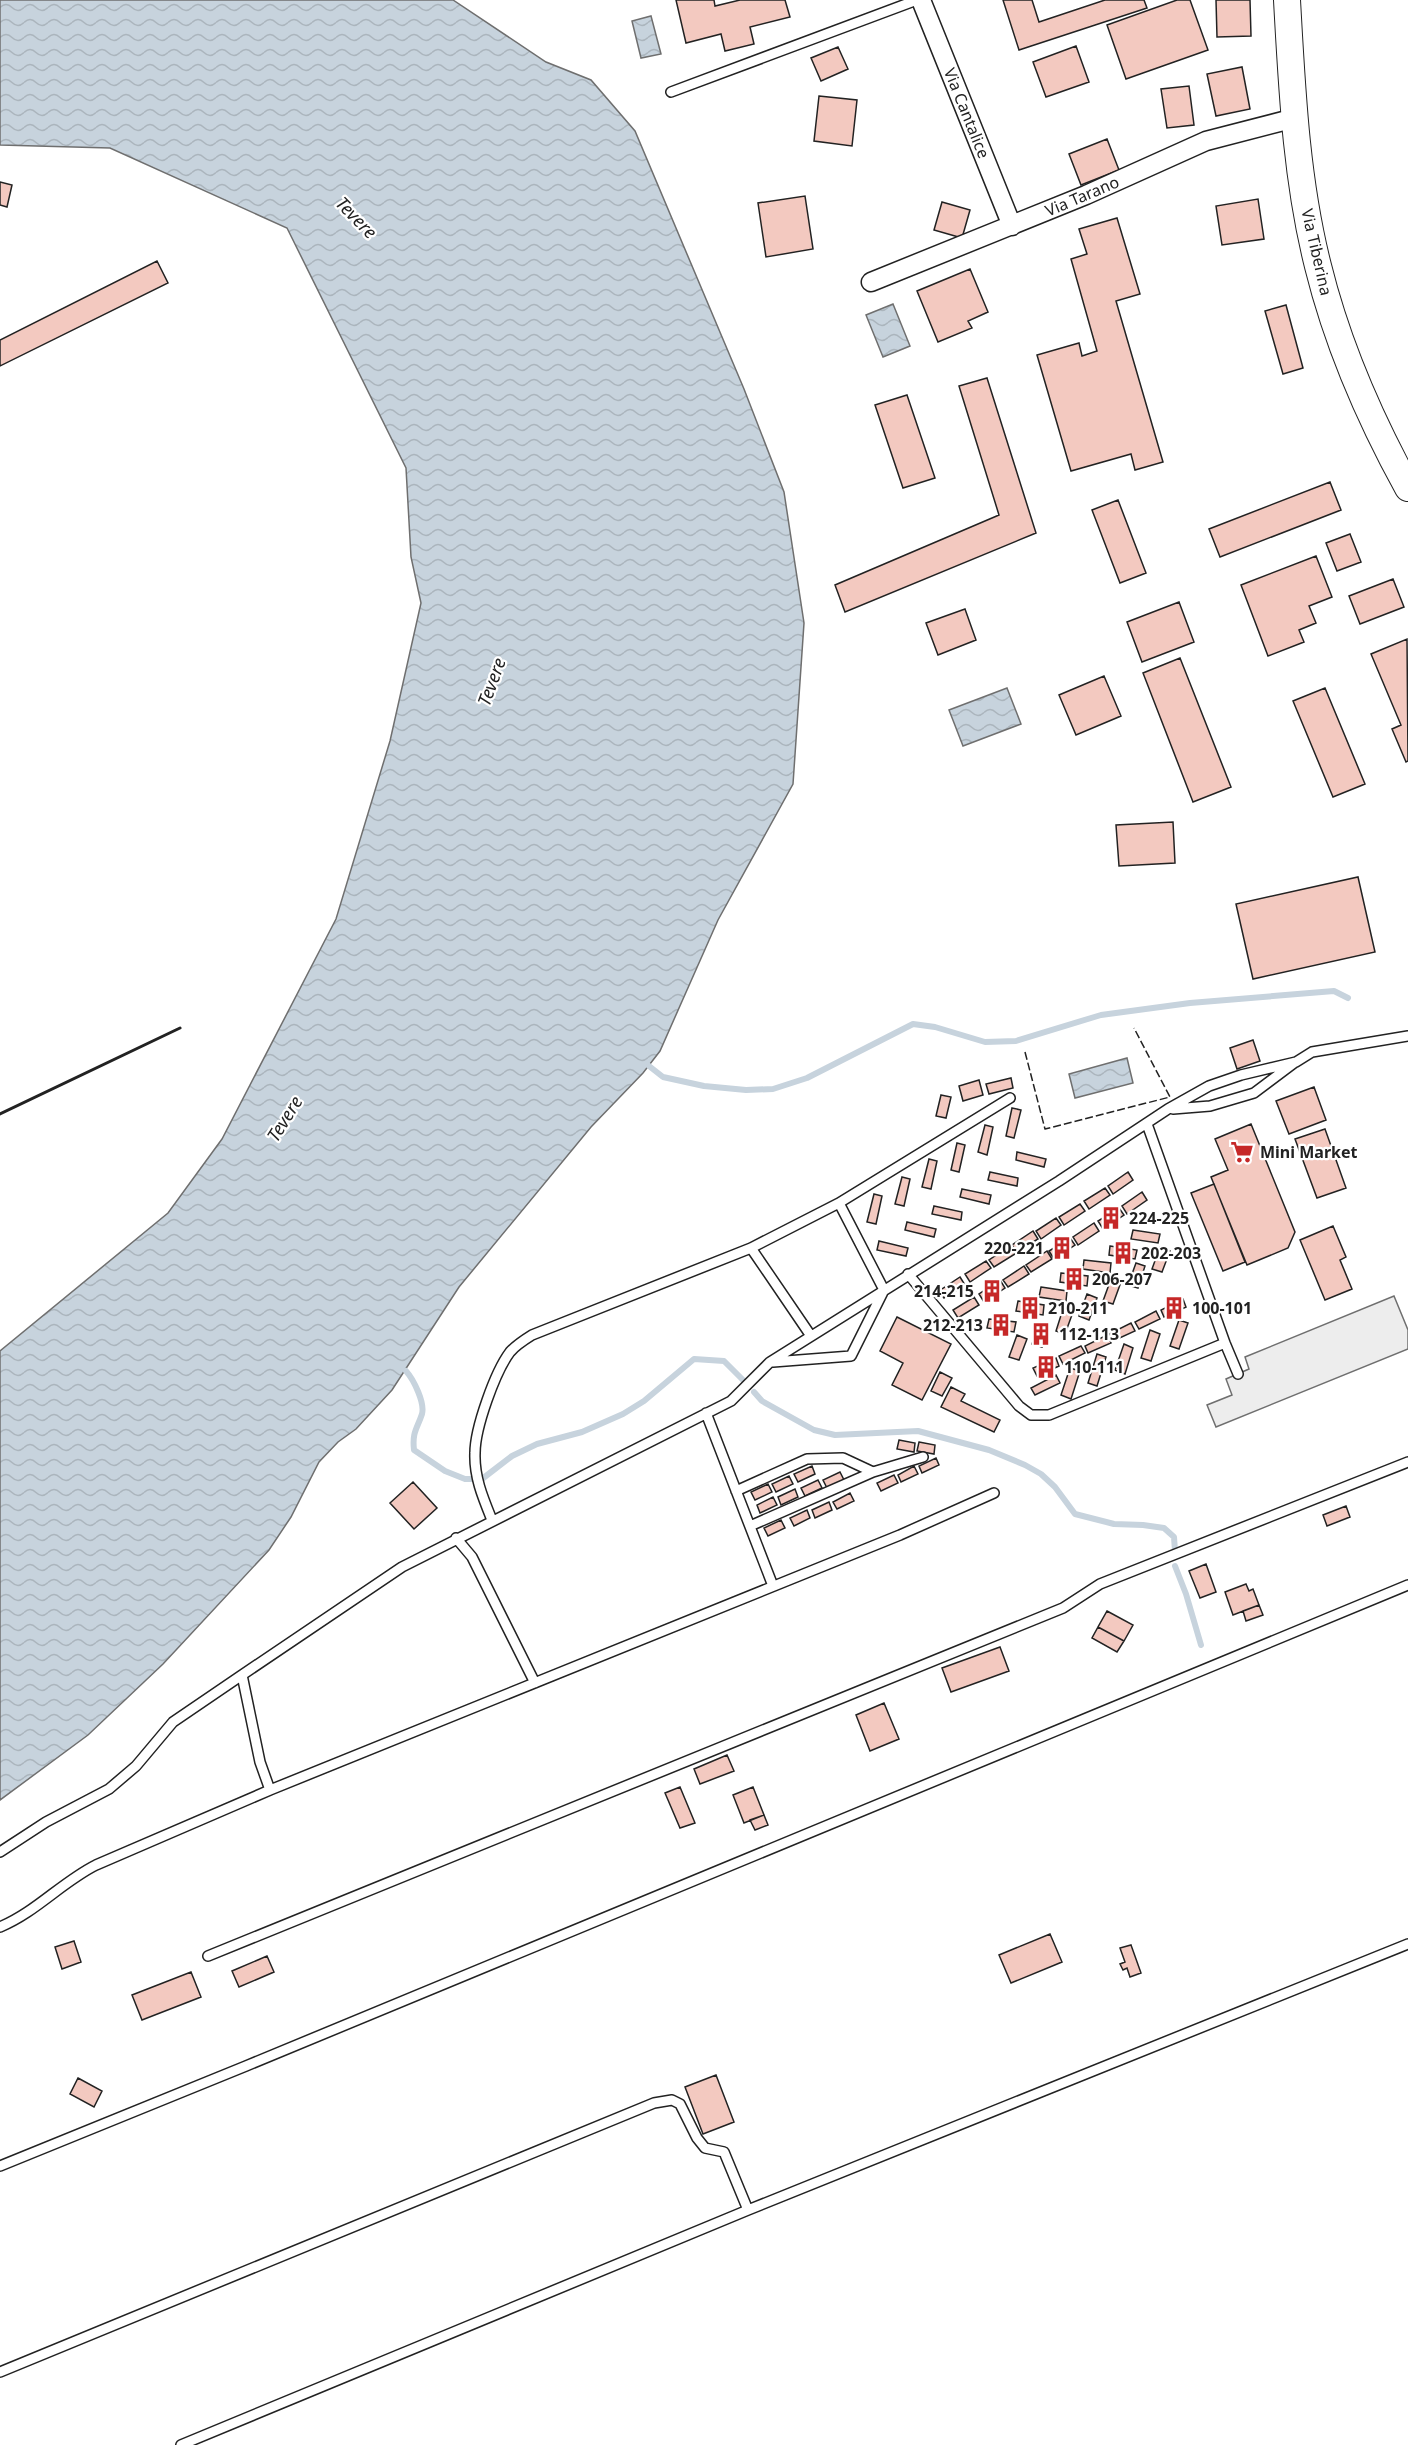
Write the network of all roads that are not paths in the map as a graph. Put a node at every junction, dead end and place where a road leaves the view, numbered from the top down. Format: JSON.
{"nodes":[{"id":1,"x":919,"y":0,"type":"edge"},
{"id":2,"x":1287,"y":0,"type":"edge"},
{"id":3,"x":671,"y":93,"type":"dead end"},
{"id":4,"x":1295,"y":118,"type":"junction"},
{"id":5,"x":1012,"y":225,"type":"junction"},
{"id":6,"x":872,"y":282,"type":"dead end"},
{"id":7,"x":1408,"y":488,"type":"edge"},
{"id":8,"x":1408,"y":1036,"type":"edge"},
{"id":9,"x":1296,"y":1062,"type":"junction"},
{"id":10,"x":1010,"y":1098,"type":"dead end"},
{"id":11,"x":1168,"y":1109,"type":"junction"},
{"id":12,"x":1147,"y":1124,"type":"junction"},
{"id":13,"x":839,"y":1203,"type":"junction"},
{"id":14,"x":751,"y":1248,"type":"junction"},
{"id":15,"x":908,"y":1274,"type":"junction"},
{"id":16,"x":884,"y":1290,"type":"junction"},
{"id":17,"x":811,"y":1336,"type":"junction"},
{"id":18,"x":1225,"y":1343,"type":"junction"},
{"id":19,"x":770,"y":1362,"type":"junction"},
{"id":20,"x":1238,"y":1374,"type":"dead end"},
{"id":21,"x":706,"y":1413,"type":"junction"},
{"id":22,"x":923,"y":1457,"type":"dead end"},
{"id":23,"x":1408,"y":1462,"type":"edge"},
{"id":24,"x":873,"y":1472,"type":"junction"},
{"id":25,"x":736,"y":1491,"type":"junction"},
{"id":26,"x":994,"y":1493,"type":"dead end"},
{"id":27,"x":492,"y":1520,"type":"junction"},
{"id":28,"x":750,"y":1526,"type":"junction"},
{"id":29,"x":456,"y":1538,"type":"junction"},
{"id":30,"x":1408,"y":1585,"type":"edge"},
{"id":31,"x":773,"y":1586,"type":"junction"},
{"id":32,"x":242,"y":1676,"type":"junction"},
{"id":33,"x":535,"y":1683,"type":"junction"},
{"id":34,"x":270,"y":1790,"type":"junction"},
{"id":35,"x":0,"y":1852,"type":"edge"},
{"id":36,"x":0,"y":1927,"type":"edge"},
{"id":37,"x":1408,"y":1944,"type":"edge"},
{"id":38,"x":208,"y":1956,"type":"dead end"},
{"id":39,"x":0,"y":2166,"type":"edge"},
{"id":40,"x":748,"y":2210,"type":"junction"},
{"id":41,"x":0,"y":2372,"type":"edge"},
{"id":42,"x":181,"y":2445,"type":"edge"}],
"edges":[{"from":1,"to":3,"type":"lane"},
{"from":1,"to":5,"type":"street","name":"Via Cantalice"},
{"from":2,"to":4,"type":"main road","name":"Via Tiberina"},
{"from":4,"to":5,"type":"street","name":"Via Tarano"},
{"from":4,"to":7,"type":"main road","name":"Via Tiberina"},
{"from":5,"to":6,"type":"street","name":"Via Tarano"},
{"from":8,"to":9,"type":"lane"},
{"from":9,"to":11,"type":"lane"},
{"from":9,"to":11,"type":"lane"},
{"from":10,"to":13,"type":"lane"},
{"from":11,"to":12,"type":"lane"},
{"from":12,"to":15,"type":"lane"},
{"from":12,"to":18,"type":"lane"},
{"from":13,"to":14,"type":"lane"},
{"from":13,"to":16,"type":"lane"},
{"from":14,"to":17,"type":"lane"},
{"from":14,"to":27,"type":"lane"},
{"from":15,"to":16,"type":"lane"},
{"from":15,"to":18,"type":"lane"},
{"from":16,"to":17,"type":"lane"},
{"from":16,"to":19,"type":"lane"},
{"from":17,"to":19,"type":"lane"},
{"from":18,"to":20,"type":"lane"},
{"from":19,"to":21,"type":"lane"},
{"from":21,"to":25,"type":"lane"},
{"from":21,"to":27,"type":"lane"},
{"from":22,"to":24,"type":"lane"},
{"from":23,"to":38,"type":"lane"},
{"from":24,"to":25,"type":"lane"},
{"from":24,"to":28,"type":"lane"},
{"from":25,"to":28,"type":"lane"},
{"from":26,"to":31,"type":"lane"},
{"from":27,"to":29,"type":"lane"},
{"from":28,"to":31,"type":"lane"},
{"from":29,"to":32,"type":"lane"},
{"from":29,"to":33,"type":"lane"},
{"from":30,"to":39,"type":"lane"},
{"from":31,"to":33,"type":"lane"},
{"from":32,"to":34,"type":"lane"},
{"from":32,"to":35,"type":"lane"},
{"from":33,"to":34,"type":"lane"},
{"from":34,"to":36,"type":"lane"},
{"from":37,"to":40,"type":"lane"},
{"from":40,"to":41,"type":"lane"},
{"from":40,"to":42,"type":"lane"}]}
